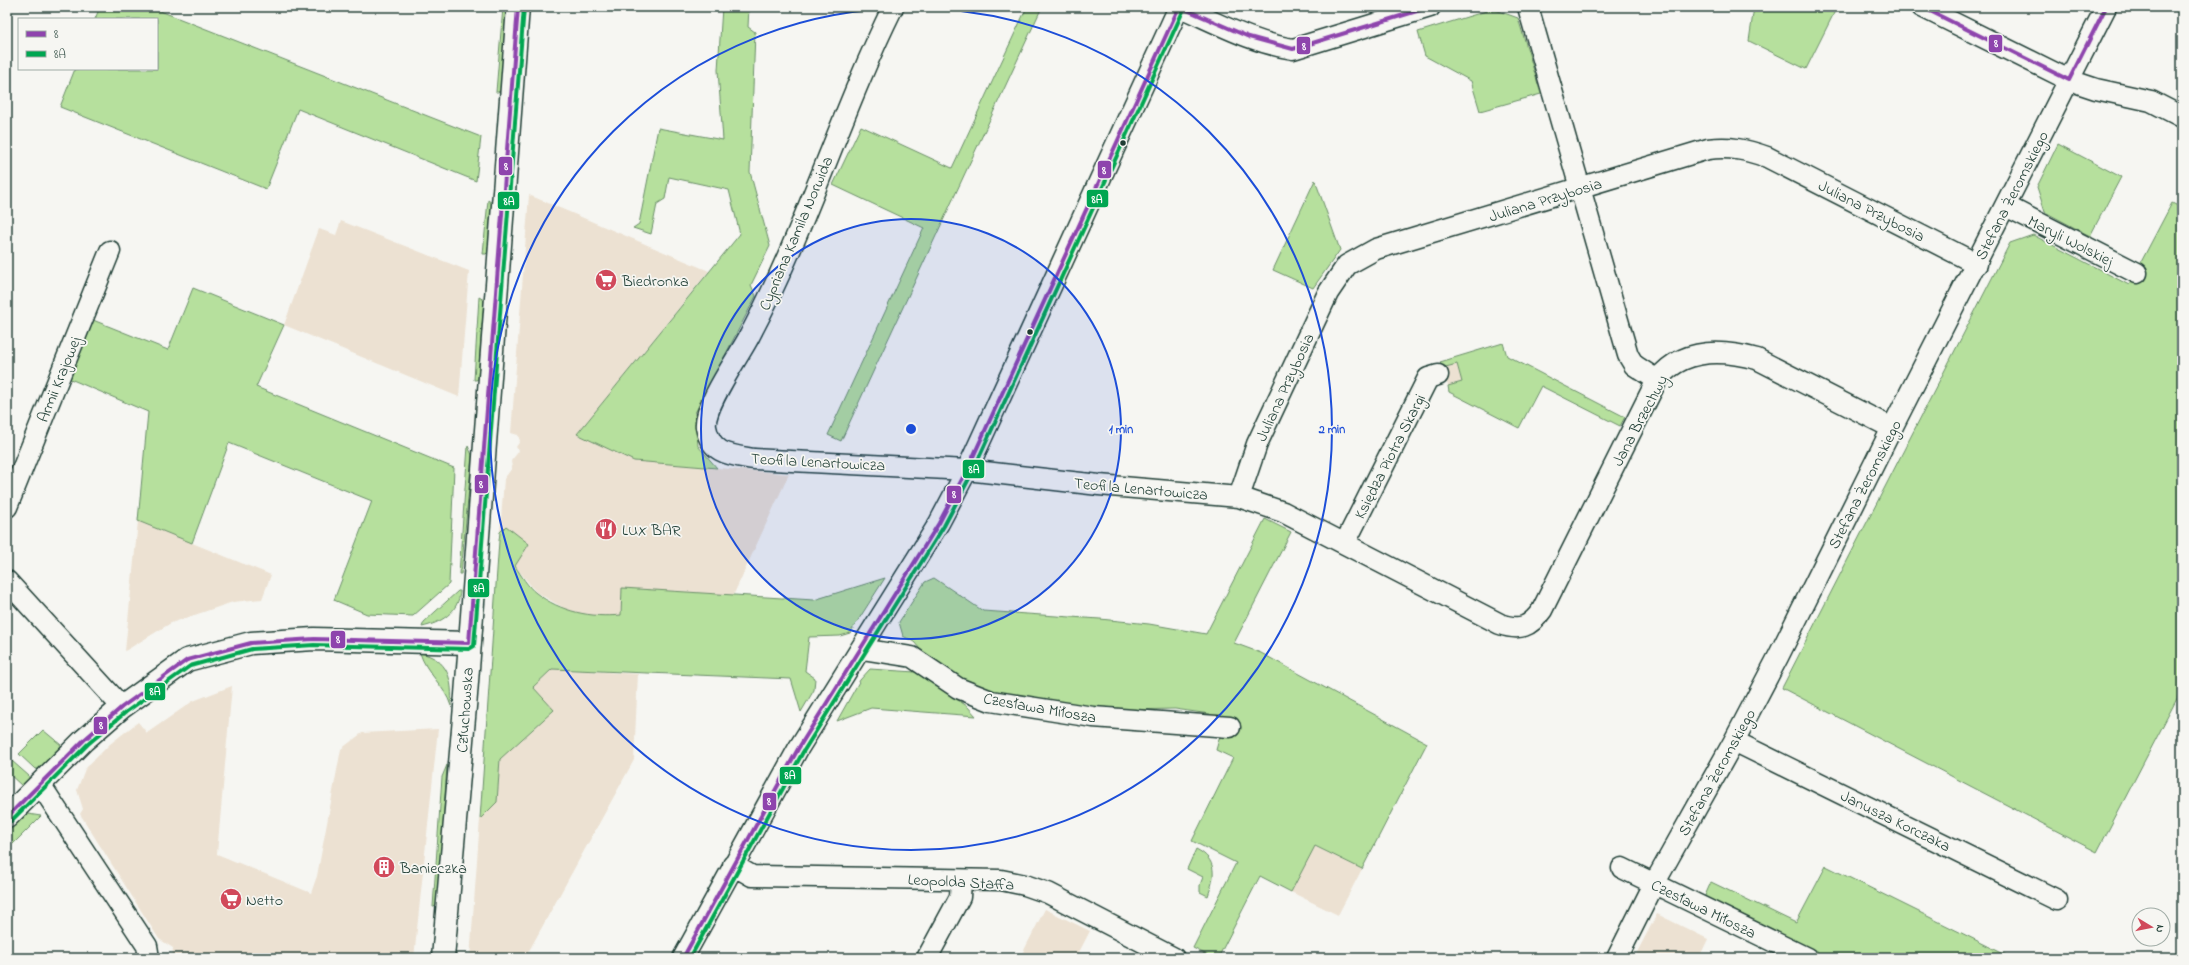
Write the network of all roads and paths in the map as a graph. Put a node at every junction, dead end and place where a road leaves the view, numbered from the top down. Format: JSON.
{"nodes":[{"id":1,"x":518,"y":7,"type":"edge"},
{"id":2,"x":892,"y":7,"type":"edge"},
{"id":3,"x":1180,"y":7,"type":"edge"},
{"id":4,"x":1430,"y":7,"type":"edge"},
{"id":5,"x":1528,"y":7,"type":"edge"},
{"id":6,"x":1922,"y":7,"type":"edge"},
{"id":7,"x":2106,"y":7,"type":"edge"},
{"id":8,"x":2069,"y":80,"type":"junction"},
{"id":9,"x":2182,"y":117,"type":"edge"},
{"id":10,"x":1582,"y":188,"type":"junction"},
{"id":11,"x":2006,"y":206,"type":"junction"},
{"id":12,"x":110,"y":251,"type":"dead end"},
{"id":13,"x":1977,"y":264,"type":"junction"},
{"id":14,"x":2137,"y":273,"type":"dead end"},
{"id":15,"x":1438,"y":375,"type":"dead end"},
{"id":16,"x":1657,"y":380,"type":"junction"},
{"id":17,"x":1892,"y":428,"type":"junction"},
{"id":18,"x":723,"y":454,"type":"joint"},
{"id":19,"x":967,"y":470,"type":"junction"},
{"id":20,"x":1239,"y":496,"type":"junction"},
{"id":21,"x":7,"y":507,"type":"edge"},
{"id":22,"x":1345,"y":543,"type":"junction"},
{"id":23,"x":7,"y":581,"type":"edge"},
{"id":24,"x":1529,"y":625,"type":"joint"},
{"id":25,"x":469,"y":643,"type":"junction"},
{"id":26,"x":862,"y":649,"type":"junction"},
{"id":27,"x":122,"y":707,"type":"junction"},
{"id":28,"x":1230,"y":727,"type":"dead end"},
{"id":29,"x":1734,"y":741,"type":"junction"},
{"id":30,"x":40,"y":784,"type":"junction"},
{"id":31,"x":7,"y":817,"type":"edge"},
{"id":32,"x":733,"y":865,"type":"junction"},
{"id":33,"x":1622,"y":868,"type":"dead end"},
{"id":34,"x":961,"y":880,"type":"junction"},
{"id":35,"x":1654,"y":884,"type":"junction"},
{"id":36,"x":2057,"y":900,"type":"dead end"},
{"id":37,"x":149,"y":958,"type":"edge"},
{"id":38,"x":443,"y":958,"type":"edge"},
{"id":39,"x":682,"y":958,"type":"edge"},
{"id":40,"x":927,"y":958,"type":"edge"},
{"id":41,"x":1174,"y":958,"type":"edge"},
{"id":42,"x":1617,"y":958,"type":"edge"},
{"id":43,"x":1807,"y":958,"type":"edge"}],
"edges":[{"from":1,"to":25,"type":"main road","name":"Człuchowska"},
{"from":2,"to":18,"type":"street","name":"Cypriana Kamila Norwida"},
{"from":3,"to":4,"type":"street"},
{"from":3,"to":19,"type":"street"},
{"from":5,"to":10,"type":"street"},
{"from":6,"to":8,"type":"street"},
{"from":7,"to":8,"type":"street","name":"Stefana Żeromskiego"},
{"from":8,"to":9,"type":"street"},
{"from":8,"to":11,"type":"street","name":"Stefana Żeromskiego"},
{"from":10,"to":13,"type":"street","name":"Juliana Przybosia"},
{"from":10,"to":16,"type":"street"},
{"from":10,"to":20,"type":"street","name":"Juliana Przybosia"},
{"from":11,"to":13,"type":"street","name":"Stefana Żeromskiego"},
{"from":11,"to":14,"type":"street","name":"Maryli Wolskiej"},
{"from":12,"to":21,"type":"street","name":"Armii Krajowej"},
{"from":13,"to":17,"type":"street","name":"Stefana Żeromskiego"},
{"from":15,"to":22,"type":"street","name":"Księdza Piotra Skargi"},
{"from":16,"to":17,"type":"street","name":"Jana Brzechwy"},
{"from":16,"to":24,"type":"street","name":"Jana Brzechwy"},
{"from":17,"to":29,"type":"street","name":"Stefana Żeromskiego"},
{"from":18,"to":19,"type":"street","name":"Teofila Lenartowicza"},
{"from":19,"to":20,"type":"street","name":"Teofila Lenartowicza"},
{"from":19,"to":26,"type":"street"},
{"from":20,"to":22,"type":"street","name":"Teofila Lenartowicza"},
{"from":22,"to":24,"type":"street","name":"Teofila Lenartowicza"},
{"from":23,"to":27,"type":"street"},
{"from":25,"to":27,"type":"main road"},
{"from":25,"to":38,"type":"main road","name":"Człuchowska"},
{"from":26,"to":28,"type":"street","name":"Czesława Miłosza"},
{"from":26,"to":32,"type":"street"},
{"from":27,"to":30,"type":"main road"},
{"from":29,"to":35,"type":"street","name":"Stefana Żeromskiego"},
{"from":29,"to":36,"type":"street","name":"Janusza Korczaka"},
{"from":30,"to":31,"type":"main road"},
{"from":30,"to":37,"type":"street"},
{"from":32,"to":34,"type":"street","name":"Leopolda Staffa"},
{"from":32,"to":39,"type":"street"},
{"from":33,"to":35,"type":"street","name":"Czesława Miłosza"},
{"from":34,"to":40,"type":"street"},
{"from":34,"to":41,"type":"street","name":"Leopolda Staffa"},
{"from":35,"to":42,"type":"street","name":"Stefana Żeromskiego"},
{"from":35,"to":43,"type":"street","name":"Czesława Miłosza"}]}
